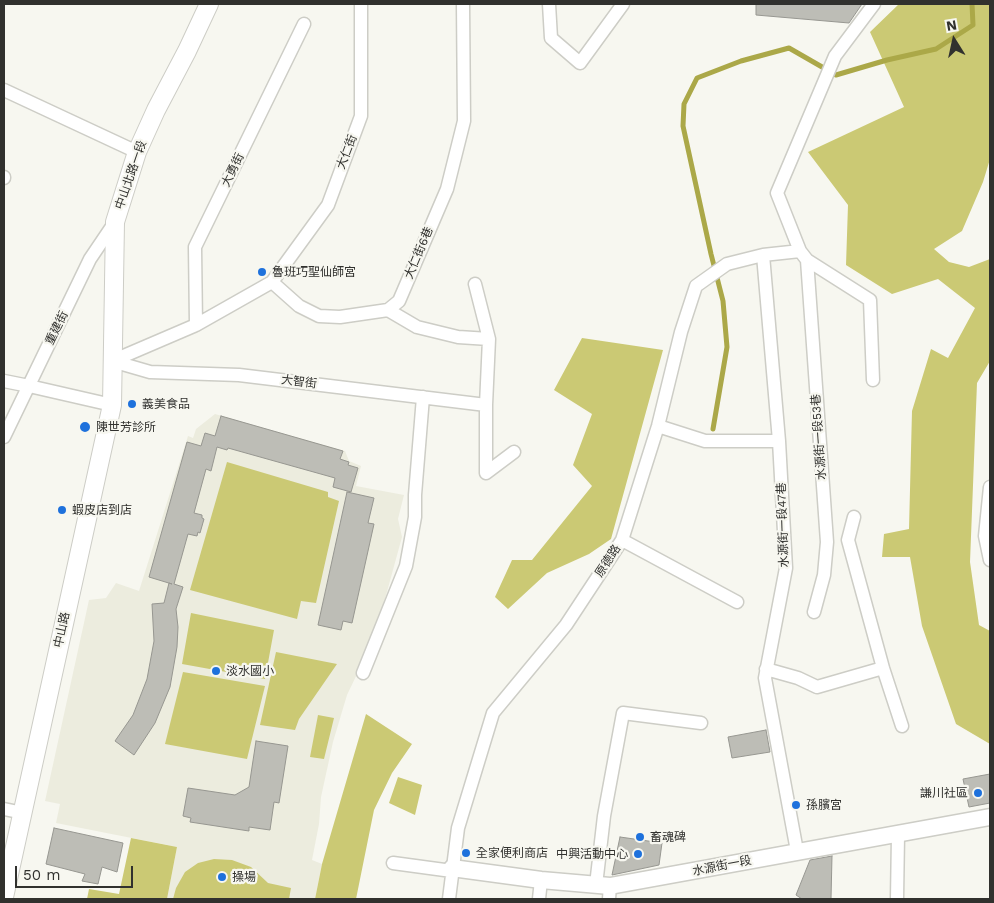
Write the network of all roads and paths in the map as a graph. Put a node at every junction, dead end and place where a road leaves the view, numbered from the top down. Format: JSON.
{"nodes":[{"id":1,"x":209,"y":4,"type":"edge"},
{"id":2,"x":361,"y":4,"type":"edge"},
{"id":3,"x":463,"y":4,"type":"edge"},
{"id":4,"x":549,"y":4,"type":"edge"},
{"id":5,"x":623,"y":4,"type":"edge"},
{"id":6,"x":874,"y":4,"type":"edge"},
{"id":7,"x":304,"y":24,"type":"dead end"},
{"id":8,"x":4,"y":90,"type":"edge"},
{"id":9,"x":138,"y":152,"type":"junction"},
{"id":10,"x":115,"y":222,"type":"junction"},
{"id":11,"x":762,"y":255,"type":"junction"},
{"id":12,"x":803,"y":256,"type":"junction"},
{"id":13,"x":272,"y":282,"type":"junction"},
{"id":14,"x":475,"y":284,"type":"dead end"},
{"id":15,"x":388,"y":310,"type":"junction"},
{"id":16,"x":196,"y":325,"type":"junction"},
{"id":17,"x":490,"y":339,"type":"junction"},
{"id":18,"x":112,"y":361,"type":"junction"},
{"id":19,"x":873,"y":380,"type":"dead end"},
{"id":20,"x":4,"y":382,"type":"edge"},
{"id":21,"x":30,"y":386,"type":"junction"},
{"id":22,"x":423,"y":398,"type":"junction"},
{"id":23,"x":112,"y":405,"type":"junction"},
{"id":24,"x":486,"y":405,"type":"junction"},
{"id":25,"x":658,"y":426,"type":"junction"},
{"id":26,"x":4,"y":437,"type":"edge"},
{"id":27,"x":779,"y":441,"type":"junction"},
{"id":28,"x":514,"y":452,"type":"dead end"},
{"id":29,"x":990,"y":487,"type":"edge"},
{"id":30,"x":854,"y":517,"type":"dead end"},
{"id":31,"x":622,"y":540,"type":"junction"},
{"id":32,"x":848,"y":540,"type":"junction"},
{"id":33,"x":827,"y":542,"type":"junction"},
{"id":34,"x":990,"y":560,"type":"edge"},
{"id":35,"x":737,"y":602,"type":"dead end"},
{"id":36,"x":814,"y":612,"type":"dead end"},
{"id":37,"x":883,"y":668,"type":"junction"},
{"id":38,"x":766,"y":669,"type":"junction"},
{"id":39,"x":363,"y":673,"type":"dead end"},
{"id":40,"x":701,"y":723,"type":"dead end"},
{"id":41,"x":902,"y":726,"type":"dead end"},
{"id":42,"x":4,"y":809,"type":"edge"},
{"id":43,"x":23,"y":813,"type":"junction"},
{"id":44,"x":990,"y":817,"type":"edge"},
{"id":45,"x":898,"y":835,"type":"junction"},
{"id":46,"x":796,"y":851,"type":"junction"},
{"id":47,"x":393,"y":863,"type":"dead end"},
{"id":48,"x":452,"y":869,"type":"junction"},
{"id":49,"x":541,"y":880,"type":"junction"},
{"id":50,"x":605,"y":890,"type":"edge"},
{"id":51,"x":4,"y":897,"type":"edge"},
{"id":52,"x":449,"y":899,"type":"edge"},
{"id":53,"x":539,"y":899,"type":"edge"},
{"id":54,"x":897,"y":899,"type":"edge"}],
"edges":[{"from":1,"to":9,"type":"main road","name":"中山北路一段"},
{"from":2,"to":13,"type":"street","name":"大仁街"},
{"from":3,"to":15,"type":"street","name":"大仁街6巷"},
{"from":4,"to":5,"type":"street"},
{"from":6,"to":12,"type":"street","name":"水源街一段53巷"},
{"from":7,"to":16,"type":"street","name":"大勇街"},
{"from":8,"to":9,"type":"street"},
{"from":9,"to":10,"type":"main road","name":"中山北路一段"},
{"from":10,"to":18,"type":"main road","name":"中山北路一段"},
{"from":10,"to":21,"type":"street","name":"重建街"},
{"from":11,"to":12,"type":"street","name":"原德路"},
{"from":11,"to":25,"type":"street","name":"原德路"},
{"from":11,"to":27,"type":"street","name":"水源街一段47巷"},
{"from":12,"to":19,"type":"street"},
{"from":12,"to":33,"type":"street","name":"水源街一段53巷"},
{"from":13,"to":15,"type":"street"},
{"from":13,"to":16,"type":"street","name":"大仁街"},
{"from":14,"to":17,"type":"street"},
{"from":15,"to":17,"type":"street"},
{"from":16,"to":18,"type":"street","name":"大仁街"},
{"from":17,"to":24,"type":"street"},
{"from":18,"to":22,"type":"street","name":"大智街"},
{"from":18,"to":23,"type":"main road","name":"中山路"},
{"from":20,"to":21,"type":"street"},
{"from":21,"to":23,"type":"street"},
{"from":21,"to":26,"type":"street","name":"重建街"},
{"from":22,"to":24,"type":"street","name":"大智街"},
{"from":22,"to":39,"type":"street"},
{"from":23,"to":43,"type":"main road","name":"中山路"},
{"from":24,"to":28,"type":"street"},
{"from":25,"to":27,"type":"street"},
{"from":25,"to":31,"type":"street","name":"原德路"},
{"from":27,"to":38,"type":"street","name":"水源街一段47巷"},
{"from":29,"to":34,"type":"street"},
{"from":30,"to":32,"type":"street"},
{"from":31,"to":35,"type":"street"},
{"from":31,"to":48,"type":"street","name":"原德路"},
{"from":32,"to":33,"type":"street"},
{"from":32,"to":37,"type":"street"},
{"from":33,"to":36,"type":"street","name":"水源街一段53巷"},
{"from":37,"to":38,"type":"street"},
{"from":37,"to":41,"type":"street"},
{"from":38,"to":46,"type":"street","name":"水源街一段47巷"},
{"from":40,"to":50,"type":"street"},
{"from":42,"to":43,"type":"street"},
{"from":43,"to":51,"type":"main road","name":"中山路"},
{"from":44,"to":45,"type":"street","name":"水源街一段"},
{"from":45,"to":46,"type":"street","name":"水源街一段"},
{"from":45,"to":54,"type":"street"},
{"from":46,"to":50,"type":"street","name":"水源街一段"},
{"from":47,"to":48,"type":"street"},
{"from":48,"to":49,"type":"street","name":"水源街一段"},
{"from":48,"to":52,"type":"street","name":"原德路"},
{"from":49,"to":50,"type":"street","name":"水源街一段"},
{"from":49,"to":53,"type":"street"}]}
